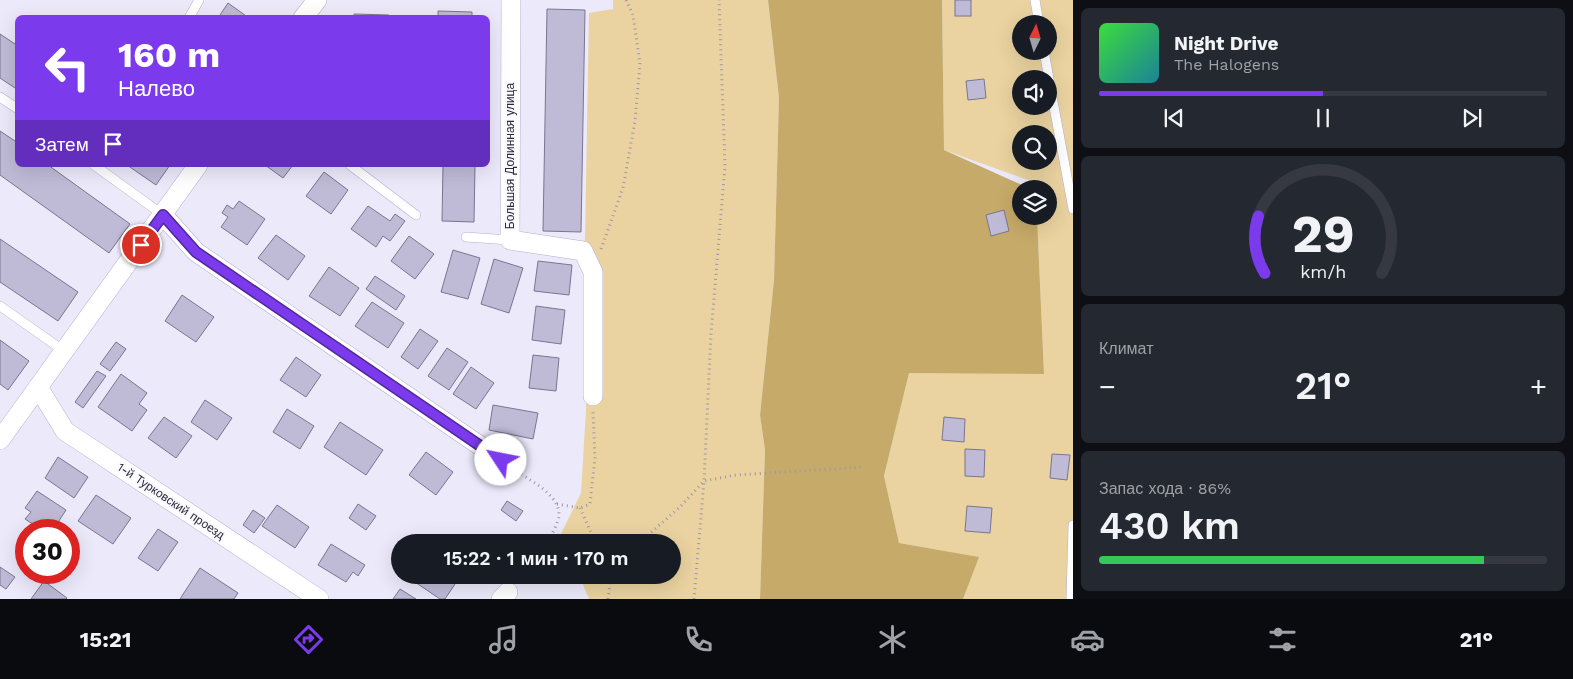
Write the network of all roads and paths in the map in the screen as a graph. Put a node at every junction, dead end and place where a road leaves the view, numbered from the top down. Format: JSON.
{"nodes":[{"id":1,"x":199,"y":0,"type":"edge"},
{"id":2,"x":317,"y":0,"type":"edge"},
{"id":3,"x":511,"y":0,"type":"edge"},
{"id":4,"x":626,"y":0,"type":"edge"},
{"id":5,"x":719,"y":0,"type":"edge"},
{"id":6,"x":1035,"y":0,"type":"edge"},
{"id":7,"x":191,"y":15,"type":"edge"},
{"id":8,"x":305,"y":15,"type":"edge"},
{"id":9,"x":1038,"y":15,"type":"edge"},
{"id":10,"x":0,"y":97,"type":"edge"},
{"id":11,"x":15,"y":107,"type":"edge"},
{"id":12,"x":1056,"y":115,"type":"edge"},
{"id":13,"x":97,"y":167,"type":"edge"},
{"id":14,"x":197,"y":167,"type":"edge"},
{"id":15,"x":353,"y":167,"type":"edge"},
{"id":16,"x":1073,"y":209,"type":"edge"},
{"id":17,"x":163,"y":215,"type":"junction"},
{"id":18,"x":416,"y":215,"type":"dead end"},
{"id":19,"x":466,"y":237,"type":"dead end"},
{"id":20,"x":510,"y":240,"type":"junction"},
{"id":21,"x":588,"y":262,"type":"junction"},
{"id":22,"x":0,"y":306,"type":"edge"},
{"id":23,"x":64,"y":351,"type":"junction"},
{"id":24,"x":38,"y":387,"type":"junction"},
{"id":25,"x":593,"y":396,"type":"joint"},
{"id":26,"x":0,"y":440,"type":"edge"},
{"id":27,"x":501,"y":460,"type":"joint"},
{"id":28,"x":862,"y":467,"type":"dead end"},
{"id":29,"x":704,"y":481,"type":"junction"},
{"id":30,"x":557,"y":504,"type":"junction"},
{"id":31,"x":580,"y":508,"type":"junction"},
{"id":32,"x":1073,"y":525,"type":"edge"},
{"id":33,"x":552,"y":534,"type":"edge"},
{"id":34,"x":592,"y":534,"type":"edge"},
{"id":35,"x":649,"y":534,"type":"edge"},
{"id":36,"x":610,"y":584,"type":"edge"},
{"id":37,"x":319,"y":599,"type":"edge"},
{"id":38,"x":608,"y":599,"type":"edge"},
{"id":39,"x":694,"y":599,"type":"edge"},
{"id":40,"x":1071,"y":599,"type":"edge"}],
"edges":[{"from":1,"to":7,"type":"lane"},
{"from":2,"to":8,"type":"street"},
{"from":3,"to":20,"type":"street","name":"Большая Долинная улица"},
{"from":4,"to":21,"type":"path"},
{"from":5,"to":29,"type":"path"},
{"from":6,"to":9,"type":"lane"},
{"from":10,"to":11,"type":"lane"},
{"from":12,"to":16,"type":"lane"},
{"from":13,"to":17,"type":"lane"},
{"from":14,"to":17,"type":"street"},
{"from":15,"to":18,"type":"lane"},
{"from":17,"to":23,"type":"street"},
{"from":17,"to":27,"type":"street"},
{"from":19,"to":20,"type":"lane"},
{"from":20,"to":21,"type":"street","name":"Большая Долинная улица"},
{"from":21,"to":25,"type":"street"},
{"from":22,"to":23,"type":"lane"},
{"from":23,"to":24,"type":"street"},
{"from":24,"to":26,"type":"street"},
{"from":24,"to":37,"type":"street","name":"1-й Турковский проезд"},
{"from":25,"to":31,"type":"path"},
{"from":27,"to":30,"type":"path"},
{"from":28,"to":29,"type":"path"},
{"from":29,"to":35,"type":"path"},
{"from":29,"to":39,"type":"path"},
{"from":30,"to":31,"type":"path"},
{"from":30,"to":33,"type":"path"},
{"from":31,"to":34,"type":"path"},
{"from":32,"to":40,"type":"lane"},
{"from":36,"to":38,"type":"path"}]}
